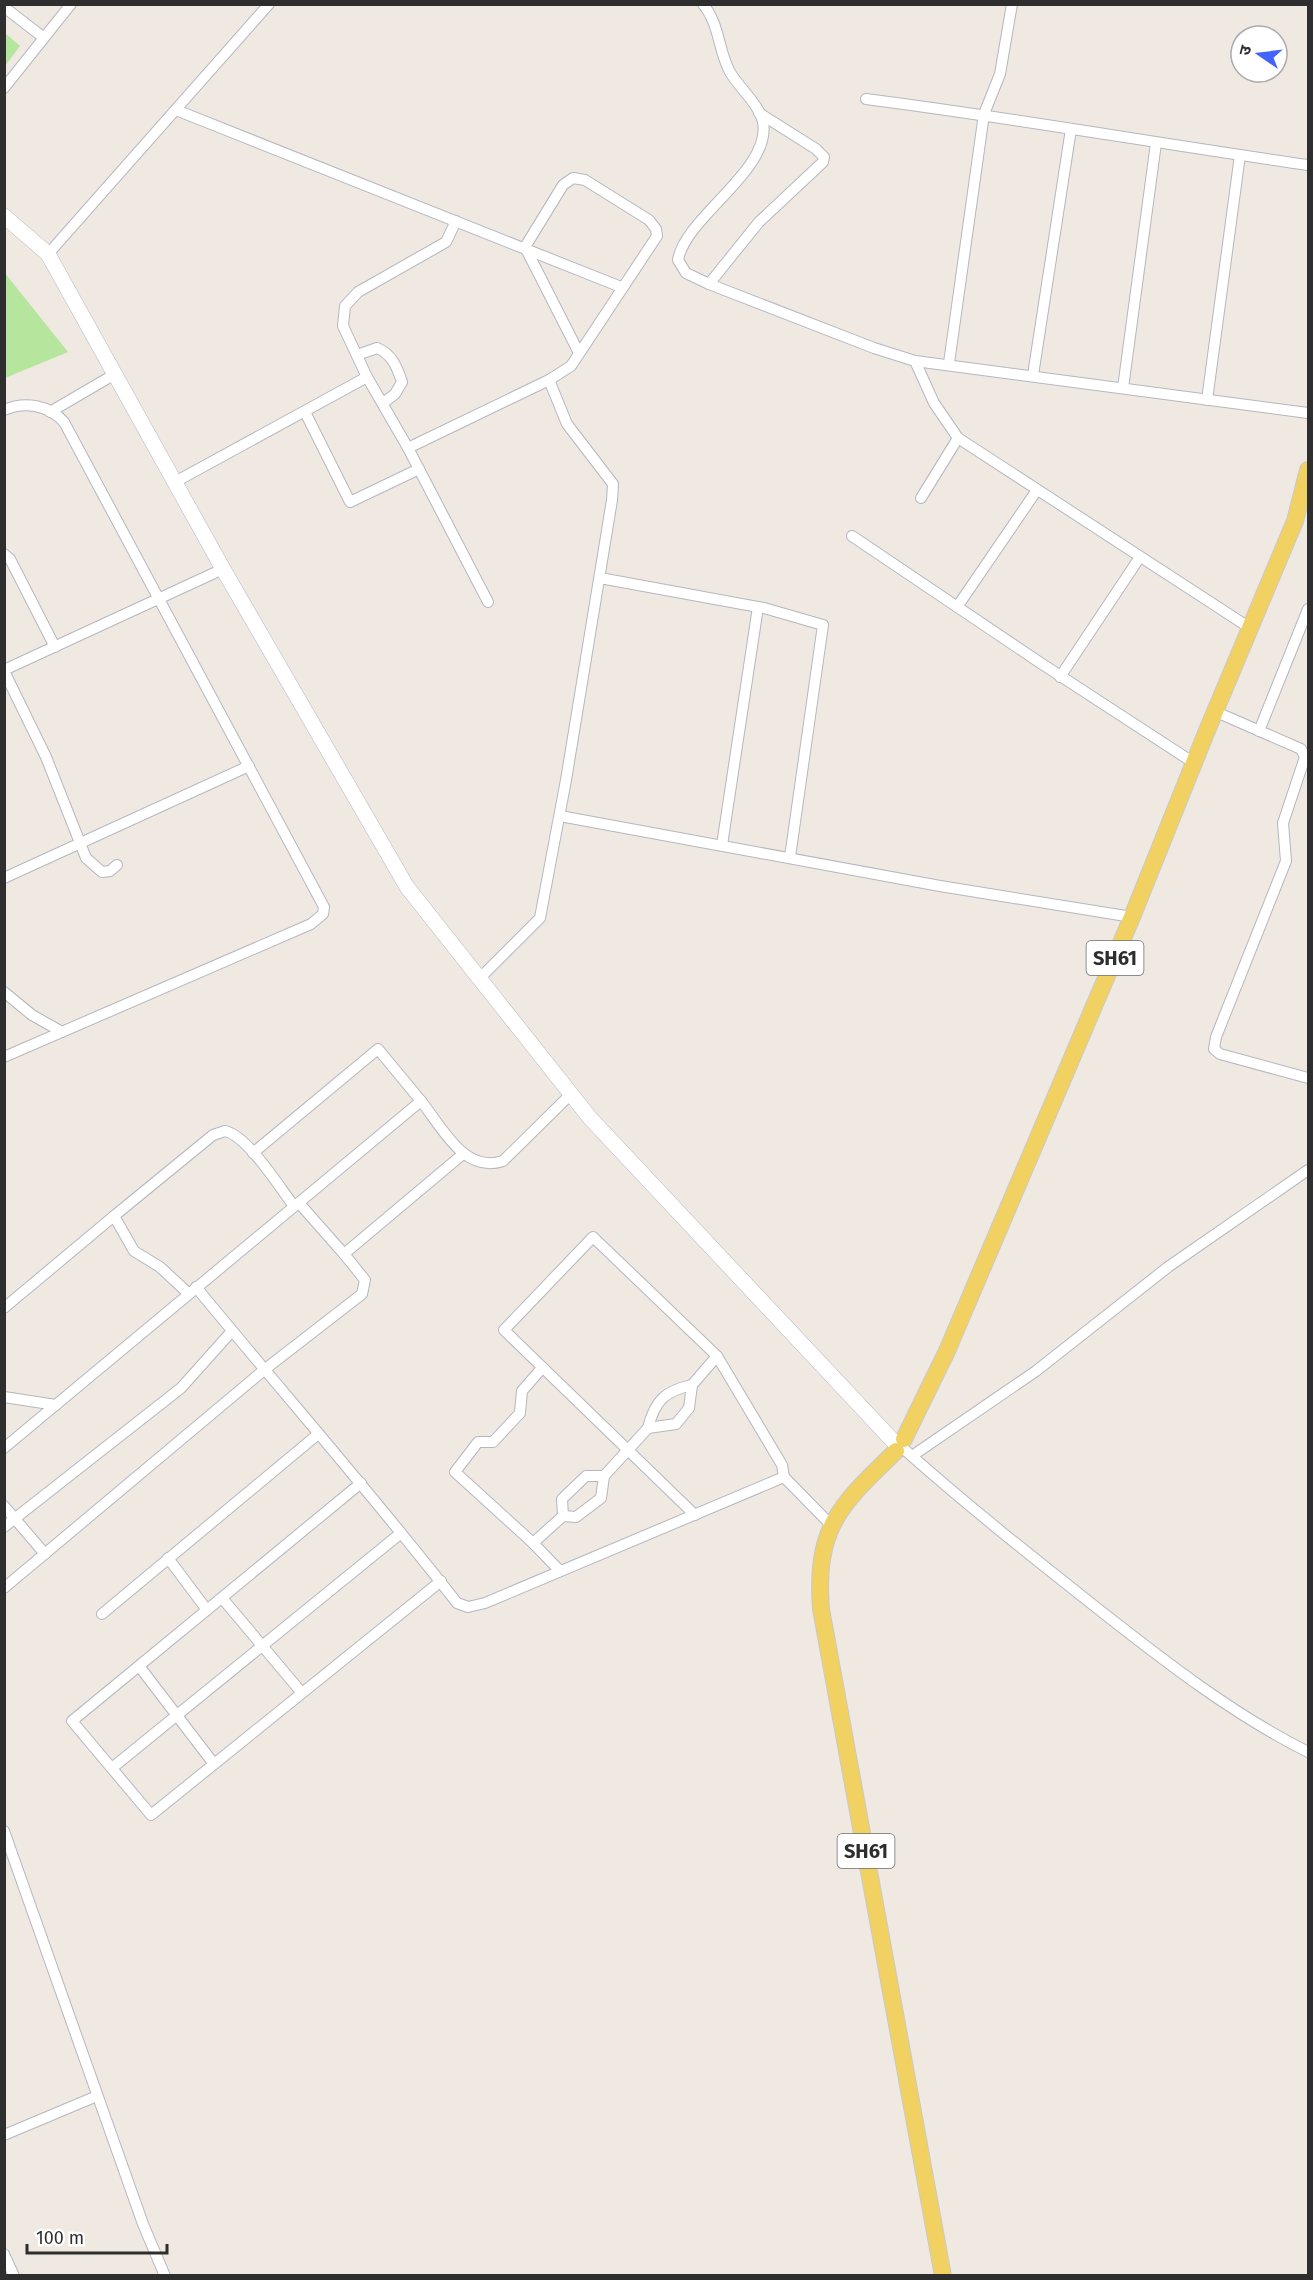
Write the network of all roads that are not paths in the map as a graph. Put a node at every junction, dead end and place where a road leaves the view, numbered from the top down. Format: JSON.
{"nodes":[{"id":1,"x":71,"y":4,"type":"edge"},
{"id":2,"x":269,"y":4,"type":"edge"},
{"id":3,"x":703,"y":4,"type":"edge"},
{"id":4,"x":1012,"y":4,"type":"edge"},
{"id":5,"x":4,"y":7,"type":"edge"},
{"id":6,"x":44,"y":38,"type":"junction"},
{"id":7,"x":4,"y":88,"type":"edge"},
{"id":8,"x":866,"y":99,"type":"dead end"},
{"id":9,"x":176,"y":110,"type":"junction"},
{"id":10,"x":759,"y":113,"type":"junction"},
{"id":11,"x":984,"y":114,"type":"junction"},
{"id":12,"x":1071,"y":129,"type":"junction"},
{"id":13,"x":1156,"y":143,"type":"junction"},
{"id":14,"x":1240,"y":155,"type":"junction"},
{"id":15,"x":1308,"y":165,"type":"edge"},
{"id":16,"x":4,"y":216,"type":"edge"},
{"id":17,"x":456,"y":221,"type":"junction"},
{"id":18,"x":525,"y":247,"type":"junction"},
{"id":19,"x":48,"y":254,"type":"junction"},
{"id":20,"x":709,"y":284,"type":"junction"},
{"id":21,"x":621,"y":287,"type":"junction"},
{"id":22,"x":579,"y":353,"type":"junction"},
{"id":23,"x":357,"y":355,"type":"junction"},
{"id":24,"x":915,"y":361,"type":"junction"},
{"id":25,"x":949,"y":363,"type":"junction"},
{"id":26,"x":115,"y":374,"type":"junction"},
{"id":27,"x":1033,"y":375,"type":"junction"},
{"id":28,"x":367,"y":377,"type":"junction"},
{"id":29,"x":549,"y":380,"type":"junction"},
{"id":30,"x":1123,"y":388,"type":"junction"},
{"id":31,"x":1207,"y":400,"type":"junction"},
{"id":32,"x":382,"y":404,"type":"junction"},
{"id":33,"x":4,"y":410,"type":"edge"},
{"id":34,"x":50,"y":412,"type":"junction"},
{"id":35,"x":305,"y":412,"type":"junction"},
{"id":36,"x":1308,"y":413,"type":"edge"},
{"id":37,"x":958,"y":438,"type":"junction"},
{"id":38,"x":408,"y":448,"type":"junction"},
{"id":39,"x":419,"y":468,"type":"junction"},
{"id":40,"x":1308,"y":470,"type":"edge"},
{"id":41,"x":175,"y":482,"type":"junction"},
{"id":42,"x":1037,"y":490,"type":"junction"},
{"id":43,"x":921,"y":498,"type":"dead end"},
{"id":44,"x":852,"y":536,"type":"dead end"},
{"id":45,"x":4,"y":554,"type":"edge"},
{"id":46,"x":1140,"y":557,"type":"junction"},
{"id":47,"x":223,"y":569,"type":"junction"},
{"id":48,"x":600,"y":578,"type":"junction"},
{"id":49,"x":158,"y":599,"type":"junction"},
{"id":50,"x":488,"y":602,"type":"dead end"},
{"id":51,"x":758,"y":607,"type":"junction"},
{"id":52,"x":957,"y":607,"type":"junction"},
{"id":53,"x":1308,"y":609,"type":"edge"},
{"id":54,"x":1250,"y":628,"type":"junction"},
{"id":55,"x":1304,"y":631,"type":"edge"},
{"id":56,"x":55,"y":647,"type":"junction"},
{"id":57,"x":4,"y":671,"type":"edge"},
{"id":58,"x":1060,"y":677,"type":"junction"},
{"id":59,"x":1215,"y":711,"type":"junction"},
{"id":60,"x":1259,"y":731,"type":"junction"},
{"id":61,"x":1194,"y":763,"type":"junction"},
{"id":62,"x":249,"y":765,"type":"junction"},
{"id":63,"x":560,"y":816,"type":"junction"},
{"id":64,"x":80,"y":844,"type":"junction"},
{"id":65,"x":722,"y":845,"type":"junction"},
{"id":66,"x":790,"y":857,"type":"junction"},
{"id":67,"x":117,"y":865,"type":"dead end"},
{"id":68,"x":4,"y":878,"type":"edge"},
{"id":69,"x":1132,"y":917,"type":"junction"},
{"id":70,"x":480,"y":978,"type":"junction"},
{"id":71,"x":4,"y":992,"type":"edge"},
{"id":72,"x":62,"y":1032,"type":"junction"},
{"id":73,"x":4,"y":1057,"type":"edge"},
{"id":74,"x":1308,"y":1078,"type":"edge"},
{"id":75,"x":571,"y":1094,"type":"junction"},
{"id":76,"x":421,"y":1101,"type":"junction"},
{"id":77,"x":253,"y":1153,"type":"junction"},
{"id":78,"x":463,"y":1154,"type":"junction"},
{"id":79,"x":1308,"y":1170,"type":"edge"},
{"id":80,"x":297,"y":1204,"type":"junction"},
{"id":81,"x":114,"y":1216,"type":"junction"},
{"id":82,"x":344,"y":1254,"type":"junction"},
{"id":83,"x":192,"y":1290,"type":"junction"},
{"id":84,"x":4,"y":1308,"type":"edge"},
{"id":85,"x":232,"y":1331,"type":"junction"},
{"id":86,"x":717,"y":1356,"type":"junction"},
{"id":87,"x":542,"y":1368,"type":"junction"},
{"id":88,"x":264,"y":1370,"type":"junction"},
{"id":89,"x":693,"y":1385,"type":"junction"},
{"id":90,"x":4,"y":1397,"type":"edge"},
{"id":91,"x":56,"y":1405,"type":"junction"},
{"id":92,"x":648,"y":1428,"type":"junction"},
{"id":93,"x":317,"y":1435,"type":"junction"},
{"id":94,"x":4,"y":1448,"type":"edge"},
{"id":95,"x":902,"y":1448,"type":"junction"},
{"id":96,"x":628,"y":1451,"type":"junction"},
{"id":97,"x":604,"y":1476,"type":"junction"},
{"id":98,"x":784,"y":1477,"type":"junction"},
{"id":99,"x":361,"y":1483,"type":"junction"},
{"id":100,"x":4,"y":1506,"type":"edge"},
{"id":101,"x":694,"y":1515,"type":"junction"},
{"id":102,"x":563,"y":1516,"type":"junction"},
{"id":103,"x":15,"y":1518,"type":"junction"},
{"id":104,"x":830,"y":1524,"type":"junction"},
{"id":105,"x":4,"y":1527,"type":"edge"},
{"id":106,"x":401,"y":1533,"type":"junction"},
{"id":107,"x":533,"y":1543,"type":"junction"},
{"id":108,"x":45,"y":1554,"type":"junction"},
{"id":109,"x":168,"y":1558,"type":"junction"},
{"id":110,"x":560,"y":1571,"type":"junction"},
{"id":111,"x":441,"y":1581,"type":"junction"},
{"id":112,"x":4,"y":1588,"type":"edge"},
{"id":113,"x":222,"y":1598,"type":"junction"},
{"id":114,"x":207,"y":1610,"type":"junction"},
{"id":115,"x":102,"y":1614,"type":"dead end"},
{"id":116,"x":264,"y":1645,"type":"junction"},
{"id":117,"x":139,"y":1666,"type":"junction"},
{"id":118,"x":302,"y":1693,"type":"junction"},
{"id":119,"x":176,"y":1717,"type":"junction"},
{"id":120,"x":1308,"y":1752,"type":"edge"},
{"id":121,"x":214,"y":1764,"type":"junction"},
{"id":122,"x":112,"y":1768,"type":"junction"},
{"id":123,"x":4,"y":1831,"type":"edge"},
{"id":124,"x":97,"y":2096,"type":"junction"},
{"id":125,"x":4,"y":2135,"type":"edge"},
{"id":126,"x":4,"y":2254,"type":"edge"},
{"id":127,"x":11,"y":2275,"type":"edge"},
{"id":128,"x":165,"y":2276,"type":"edge"},
{"id":129,"x":943,"y":2276,"type":"edge"}],
"edges":[{"from":1,"to":6,"type":"street"},
{"from":2,"to":9,"type":"street"},
{"from":3,"to":10,"type":"street"},
{"from":4,"to":11,"type":"street"},
{"from":5,"to":6,"type":"street"},
{"from":6,"to":7,"type":"street"},
{"from":8,"to":11,"type":"street"},
{"from":9,"to":17,"type":"street"},
{"from":9,"to":19,"type":"street"},
{"from":10,"to":20,"type":"street"},
{"from":10,"to":20,"type":"street"},
{"from":11,"to":12,"type":"street"},
{"from":11,"to":25,"type":"street"},
{"from":12,"to":13,"type":"street"},
{"from":12,"to":27,"type":"street"},
{"from":13,"to":14,"type":"street"},
{"from":13,"to":30,"type":"street"},
{"from":14,"to":15,"type":"street"},
{"from":14,"to":31,"type":"street"},
{"from":16,"to":19,"type":"street"},
{"from":17,"to":18,"type":"street"},
{"from":17,"to":23,"type":"street"},
{"from":18,"to":21,"type":"street"},
{"from":18,"to":21,"type":"street"},
{"from":18,"to":22,"type":"street"},
{"from":19,"to":26,"type":"street"},
{"from":20,"to":24,"type":"street"},
{"from":21,"to":22,"type":"street"},
{"from":22,"to":29,"type":"street"},
{"from":23,"to":28,"type":"street"},
{"from":23,"to":32,"type":"street"},
{"from":24,"to":25,"type":"street"},
{"from":24,"to":37,"type":"street"},
{"from":25,"to":27,"type":"street"},
{"from":26,"to":34,"type":"street"},
{"from":26,"to":41,"type":"street"},
{"from":27,"to":30,"type":"street"},
{"from":28,"to":32,"type":"street"},
{"from":28,"to":35,"type":"street"},
{"from":29,"to":38,"type":"street"},
{"from":29,"to":48,"type":"street"},
{"from":30,"to":31,"type":"street"},
{"from":31,"to":36,"type":"street"},
{"from":32,"to":38,"type":"street"},
{"from":33,"to":34,"type":"street"},
{"from":34,"to":49,"type":"street"},
{"from":35,"to":39,"type":"street"},
{"from":35,"to":41,"type":"street"},
{"from":37,"to":42,"type":"street"},
{"from":37,"to":43,"type":"street"},
{"from":38,"to":39,"type":"street"},
{"from":39,"to":50,"type":"street"},
{"from":40,"to":54,"type":"main road","number":"SH61"},
{"from":41,"to":47,"type":"street"},
{"from":42,"to":46,"type":"street"},
{"from":42,"to":52,"type":"street"},
{"from":44,"to":52,"type":"street"},
{"from":45,"to":56,"type":"street"},
{"from":46,"to":54,"type":"street"},
{"from":46,"to":58,"type":"street"},
{"from":47,"to":49,"type":"street"},
{"from":47,"to":70,"type":"street"},
{"from":48,"to":51,"type":"street"},
{"from":48,"to":63,"type":"street"},
{"from":49,"to":56,"type":"street"},
{"from":49,"to":62,"type":"street"},
{"from":51,"to":65,"type":"street"},
{"from":51,"to":66,"type":"street"},
{"from":52,"to":58,"type":"street"},
{"from":53,"to":55,"type":"street"},
{"from":54,"to":59,"type":"main road","number":"SH61"},
{"from":55,"to":60,"type":"street"},
{"from":56,"to":57,"type":"street"},
{"from":57,"to":64,"type":"street"},
{"from":58,"to":61,"type":"street"},
{"from":59,"to":60,"type":"street"},
{"from":59,"to":61,"type":"main road","number":"SH61"},
{"from":60,"to":74,"type":"street"},
{"from":61,"to":69,"type":"main road","number":"SH61"},
{"from":62,"to":64,"type":"street"},
{"from":62,"to":72,"type":"street"},
{"from":63,"to":65,"type":"street"},
{"from":63,"to":70,"type":"street"},
{"from":64,"to":67,"type":"street"},
{"from":64,"to":68,"type":"street"},
{"from":65,"to":66,"type":"street"},
{"from":66,"to":69,"type":"street"},
{"from":69,"to":95,"type":"main road","number":"SH61"},
{"from":70,"to":75,"type":"street"},
{"from":71,"to":72,"type":"street"},
{"from":72,"to":73,"type":"street"},
{"from":75,"to":78,"type":"street"},
{"from":75,"to":95,"type":"street"},
{"from":76,"to":77,"type":"street"},
{"from":76,"to":78,"type":"street"},
{"from":76,"to":80,"type":"street"},
{"from":77,"to":80,"type":"street"},
{"from":77,"to":81,"type":"street"},
{"from":78,"to":82,"type":"street"},
{"from":79,"to":95,"type":"street"},
{"from":80,"to":82,"type":"street"},
{"from":80,"to":83,"type":"street"},
{"from":81,"to":83,"type":"street"},
{"from":81,"to":84,"type":"street"},
{"from":82,"to":88,"type":"street"},
{"from":83,"to":85,"type":"street"},
{"from":83,"to":91,"type":"street"},
{"from":85,"to":88,"type":"street"},
{"from":85,"to":103,"type":"street"},
{"from":86,"to":87,"type":"street"},
{"from":86,"to":89,"type":"street"},
{"from":86,"to":98,"type":"street"},
{"from":87,"to":96,"type":"street"},
{"from":87,"to":107,"type":"street"},
{"from":88,"to":93,"type":"street"},
{"from":88,"to":108,"type":"street"},
{"from":89,"to":92,"type":"street"},
{"from":89,"to":92,"type":"street"},
{"from":90,"to":91,"type":"street"},
{"from":91,"to":94,"type":"street"},
{"from":92,"to":96,"type":"street"},
{"from":93,"to":99,"type":"street"},
{"from":93,"to":109,"type":"street"},
{"from":95,"to":104,"type":"main road","number":"SH61"},
{"from":95,"to":120,"type":"street"},
{"from":96,"to":97,"type":"street"},
{"from":96,"to":101,"type":"street"},
{"from":97,"to":102,"type":"street"},
{"from":97,"to":102,"type":"street"},
{"from":98,"to":101,"type":"street"},
{"from":98,"to":104,"type":"street"},
{"from":99,"to":106,"type":"street"},
{"from":99,"to":113,"type":"street"},
{"from":100,"to":103,"type":"street"},
{"from":101,"to":110,"type":"street"},
{"from":102,"to":107,"type":"street"},
{"from":103,"to":105,"type":"street"},
{"from":103,"to":108,"type":"street"},
{"from":104,"to":129,"type":"main road","number":"SH61"},
{"from":106,"to":111,"type":"street"},
{"from":106,"to":116,"type":"street"},
{"from":107,"to":110,"type":"street"},
{"from":108,"to":112,"type":"street"},
{"from":109,"to":114,"type":"street"},
{"from":109,"to":115,"type":"street"},
{"from":110,"to":111,"type":"street"},
{"from":111,"to":118,"type":"street"},
{"from":113,"to":114,"type":"street"},
{"from":113,"to":116,"type":"street"},
{"from":114,"to":117,"type":"street"},
{"from":116,"to":118,"type":"street"},
{"from":116,"to":119,"type":"street"},
{"from":117,"to":119,"type":"street"},
{"from":117,"to":122,"type":"street"},
{"from":118,"to":121,"type":"street"},
{"from":119,"to":121,"type":"street"},
{"from":119,"to":122,"type":"street"},
{"from":121,"to":122,"type":"street"},
{"from":123,"to":124,"type":"street"},
{"from":124,"to":125,"type":"street"},
{"from":124,"to":128,"type":"street"},
{"from":126,"to":127,"type":"street"}]}
